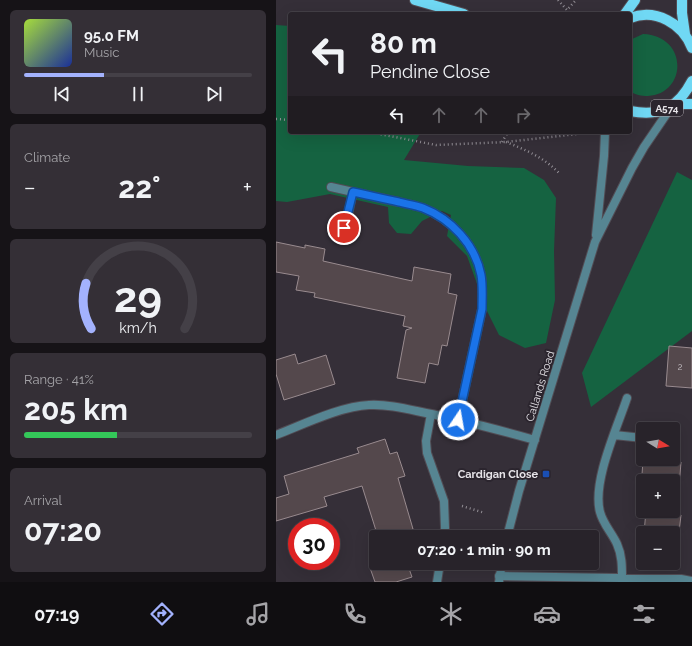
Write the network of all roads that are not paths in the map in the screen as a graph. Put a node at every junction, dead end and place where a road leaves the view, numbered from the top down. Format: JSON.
{"nodes":[{"id":1,"x":415,"y":0,"type":"edge"},
{"id":2,"x":635,"y":0,"type":"edge"},
{"id":3,"x":682,"y":0,"type":"edge"},
{"id":4,"x":457,"y":12,"type":"edge"},
{"id":5,"x":626,"y":12,"type":"edge"},
{"id":6,"x":632,"y":18,"type":"edge"},
{"id":7,"x":689,"y":41,"type":"edge"},
{"id":8,"x":692,"y":81,"type":"edge"},
{"id":9,"x":692,"y":104,"type":"edge"},
{"id":10,"x":674,"y":105,"type":"junction"},
{"id":11,"x":632,"y":111,"type":"edge"},
{"id":12,"x":605,"y":134,"type":"edge"},
{"id":13,"x":331,"y":187,"type":"dead end"},
{"id":14,"x":353,"y":192,"type":"junction"},
{"id":15,"x":344,"y":228,"type":"dead end"},
{"id":16,"x":595,"y":242,"type":"junction"},
{"id":17,"x":627,"y":398,"type":"dead end"},
{"id":18,"x":431,"y":414,"type":"junction"},
{"id":19,"x":458,"y":420,"type":"junction"},
{"id":20,"x":276,"y":434,"type":"edge"},
{"id":21,"x":614,"y":435,"type":"junction"},
{"id":22,"x":636,"y":437,"type":"edge"},
{"id":23,"x":535,"y":440,"type":"junction"},
{"id":24,"x":445,"y":530,"type":"edge"},
{"id":25,"x":508,"y":530,"type":"edge"},
{"id":26,"x":439,"y":570,"type":"edge"},
{"id":27,"x":622,"y":578,"type":"junction"},
{"id":28,"x":499,"y":579,"type":"edge"},
{"id":29,"x":590,"y":580,"type":"edge"},
{"id":30,"x":692,"y":581,"type":"edge"},
{"id":31,"x":437,"y":582,"type":"edge"}],
"edges":[{"from":1,"to":4,"type":"main road"},
{"from":2,"to":5,"type":"main road"},
{"from":3,"to":7,"type":"main road"},
{"from":6,"to":7,"type":"main road"},
{"from":8,"to":10,"type":"main road","number":"A574"},
{"from":9,"to":10,"type":"main road","number":"A574"},
{"from":10,"to":11,"type":"main road","number":"A574"},
{"from":10,"to":16,"type":"street","name":"Callands Road"},
{"from":12,"to":16,"type":"street","name":"Callands Road"},
{"from":13,"to":14,"type":"street"},
{"from":14,"to":15,"type":"street"},
{"from":14,"to":19,"type":"street"},
{"from":16,"to":23,"type":"street","name":"Callands Road"},
{"from":17,"to":21,"type":"street"},
{"from":18,"to":19,"type":"street"},
{"from":18,"to":20,"type":"street"},
{"from":18,"to":24,"type":"street"},
{"from":19,"to":23,"type":"street"},
{"from":21,"to":22,"type":"street"},
{"from":21,"to":27,"type":"street"},
{"from":23,"to":25,"type":"street","name":"Callands Road"},
{"from":26,"to":31,"type":"street"},
{"from":27,"to":29,"type":"street"},
{"from":27,"to":30,"type":"street"},
{"from":28,"to":29,"type":"street"}]}
